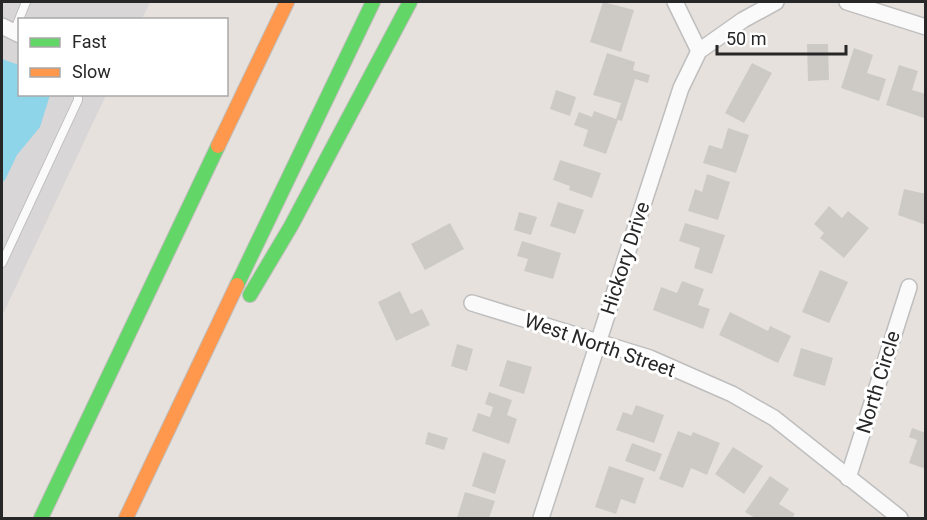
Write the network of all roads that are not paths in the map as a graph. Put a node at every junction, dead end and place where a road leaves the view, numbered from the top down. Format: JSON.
{"nodes":[{"id":1,"x":26,"y":2,"type":"edge"},
{"id":2,"x":287,"y":2,"type":"edge"},
{"id":3,"x":373,"y":2,"type":"edge"},
{"id":4,"x":410,"y":2,"type":"edge"},
{"id":5,"x":675,"y":2,"type":"edge"},
{"id":6,"x":776,"y":2,"type":"edge"},
{"id":7,"x":848,"y":2,"type":"edge"},
{"id":8,"x":18,"y":18,"type":"edge"},
{"id":9,"x":926,"y":27,"type":"edge"},
{"id":10,"x":699,"y":51,"type":"junction"},
{"id":11,"x":78,"y":96,"type":"edge"},
{"id":12,"x":2,"y":263,"type":"edge"},
{"id":13,"x":909,"y":287,"type":"dead end"},
{"id":14,"x":472,"y":303,"type":"dead end"},
{"id":15,"x":598,"y":342,"type":"junction"},
{"id":16,"x":170,"y":427,"type":"junction"},
{"id":17,"x":848,"y":478,"type":"junction"},
{"id":18,"x":41,"y":519,"type":"edge"},
{"id":19,"x":126,"y":519,"type":"edge"},
{"id":20,"x":541,"y":519,"type":"edge"},
{"id":21,"x":900,"y":519,"type":"edge"}],
"edges":[{"from":1,"to":8,"type":"lane"},
{"from":2,"to":18,"type":"highway"},
{"from":3,"to":16,"type":"highway"},
{"from":4,"to":16,"type":"highway"},
{"from":5,"to":10,"type":"street"},
{"from":6,"to":10,"type":"street","name":"Hickory Drive"},
{"from":7,"to":9,"type":"street"},
{"from":10,"to":15,"type":"street","name":"Hickory Drive"},
{"from":11,"to":12,"type":"lane"},
{"from":13,"to":17,"type":"street","name":"North Circle"},
{"from":14,"to":15,"type":"street","name":"West North Street"},
{"from":15,"to":17,"type":"street","name":"West North Street"},
{"from":15,"to":20,"type":"street","name":"Hickory Drive"},
{"from":16,"to":19,"type":"highway"},
{"from":17,"to":21,"type":"street","name":"West North Street"}]}
